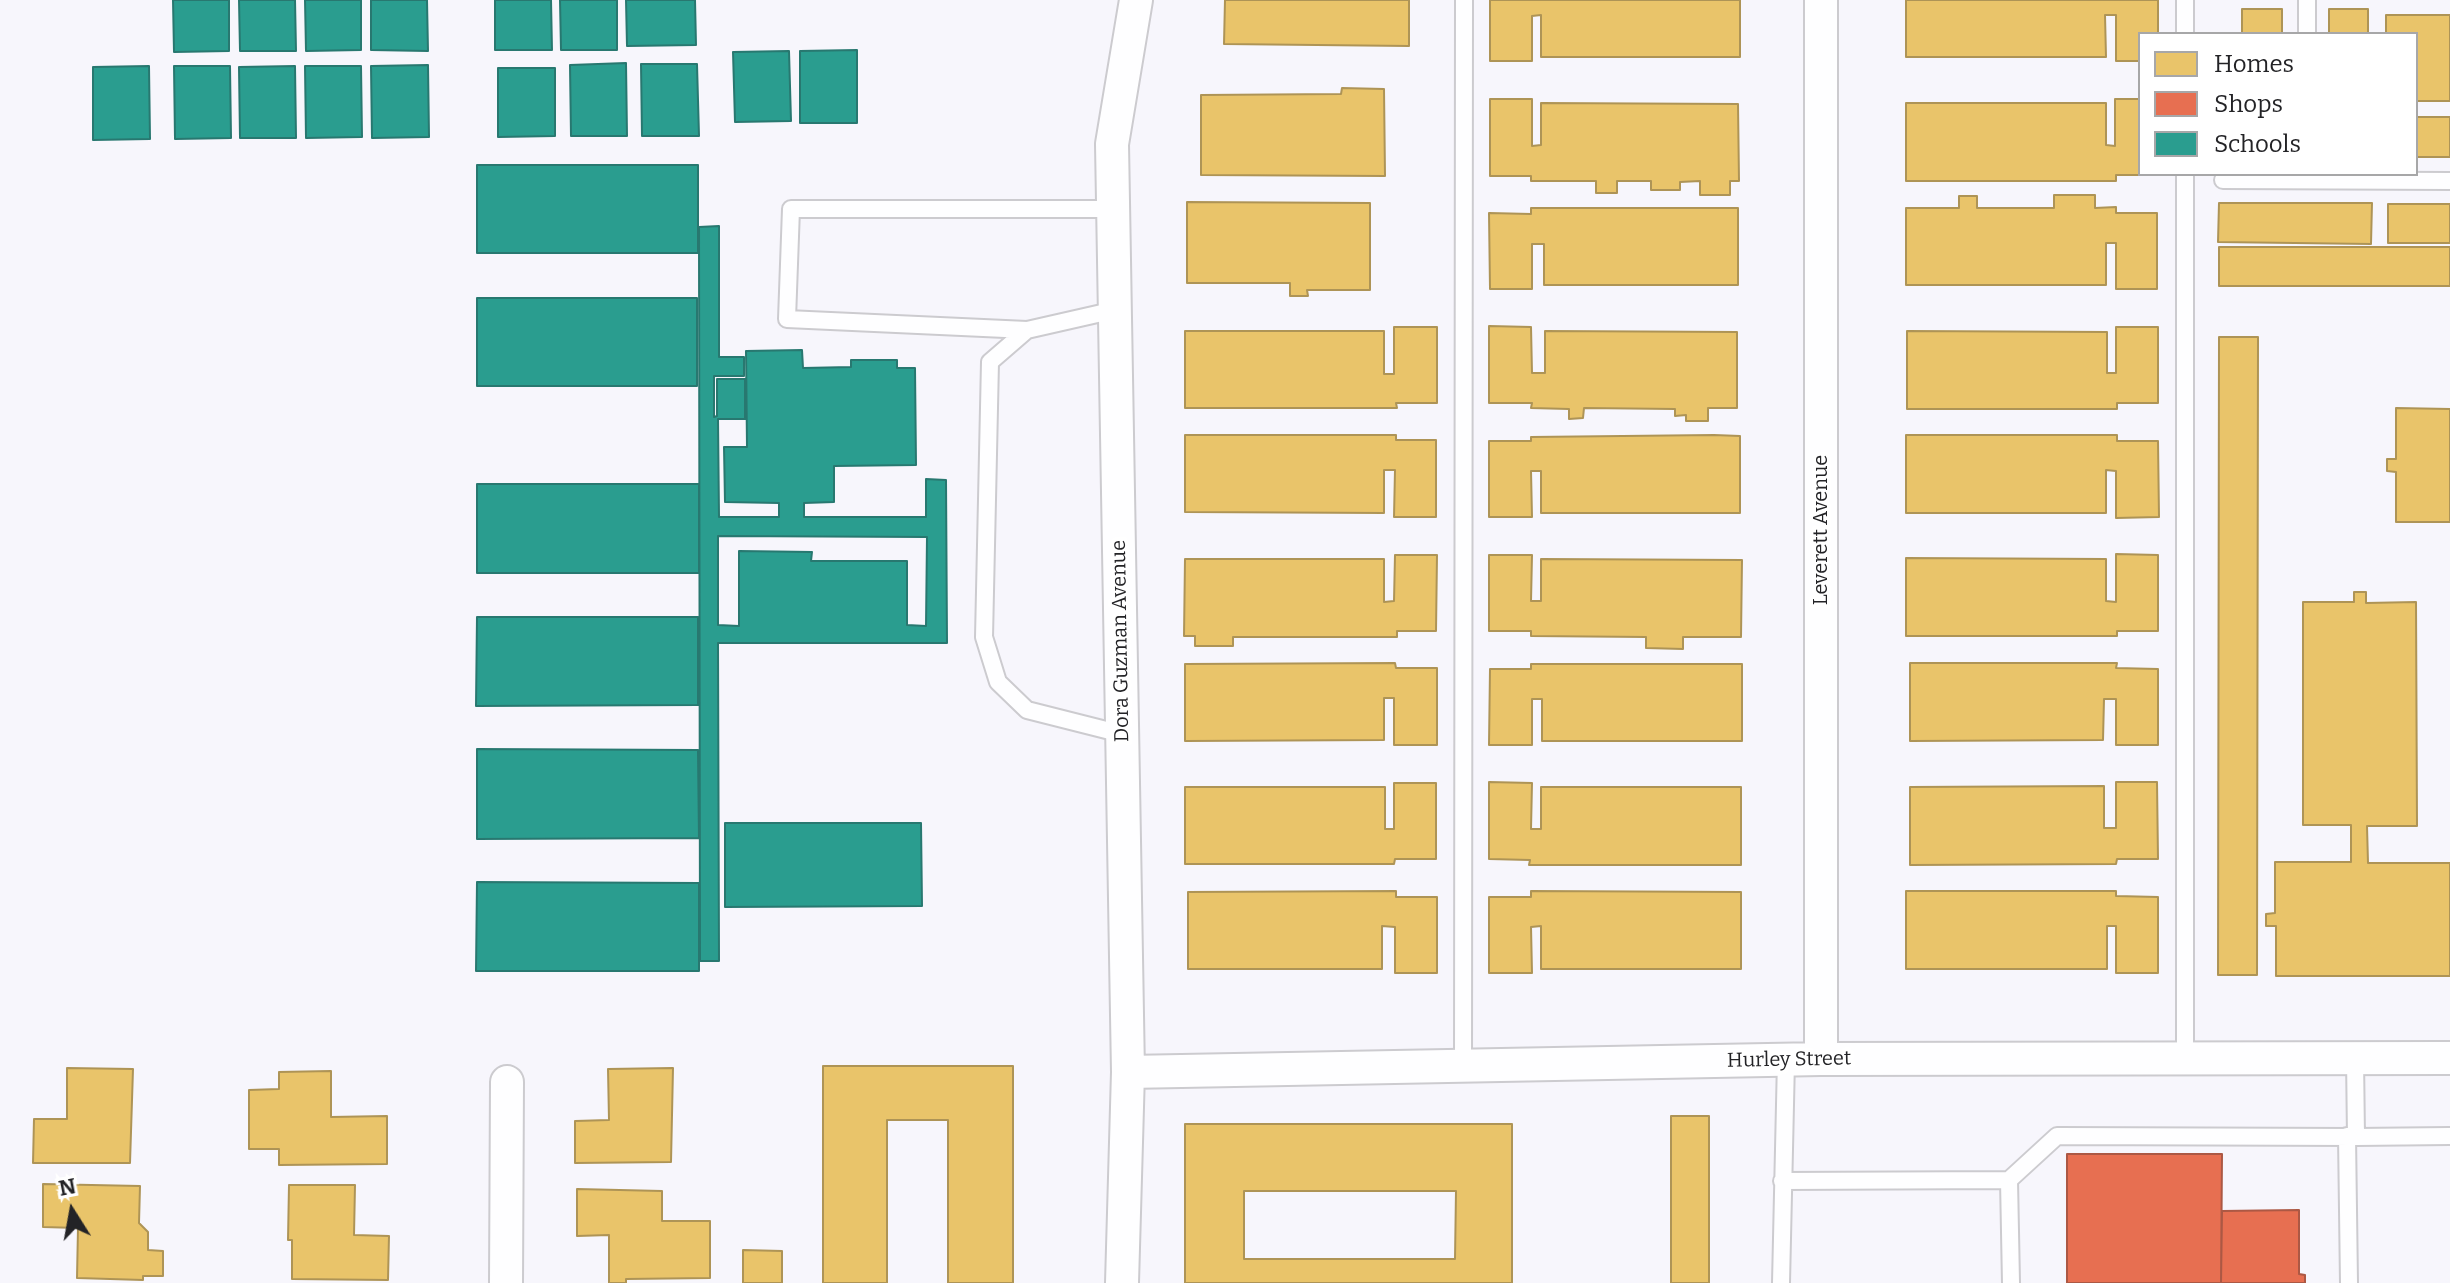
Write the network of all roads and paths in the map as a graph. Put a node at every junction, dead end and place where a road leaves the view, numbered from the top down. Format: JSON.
{"nodes":[{"id":1,"x":1136,"y":0,"type":"edge"},
{"id":2,"x":1464,"y":0,"type":"edge"},
{"id":3,"x":1821,"y":0,"type":"edge"},
{"id":4,"x":2185,"y":0,"type":"edge"},
{"id":5,"x":2307,"y":0,"type":"edge"},
{"id":6,"x":2185,"y":32,"type":"edge"},
{"id":7,"x":2307,"y":32,"type":"edge"},
{"id":8,"x":2185,"y":176,"type":"edge"},
{"id":9,"x":2306,"y":178,"type":"edge"},
{"id":10,"x":2223,"y":180,"type":"dead end"},
{"id":11,"x":2450,"y":181,"type":"edge"},
{"id":12,"x":1114,"y":209,"type":"junction"},
{"id":13,"x":1115,"y":310,"type":"junction"},
{"id":14,"x":1027,"y":330,"type":"junction"},
{"id":15,"x":1122,"y":734,"type":"junction"},
{"id":16,"x":2185,"y":1058,"type":"junction"},
{"id":17,"x":2355,"y":1058,"type":"junction"},
{"id":18,"x":2450,"y":1058,"type":"edge"},
{"id":19,"x":1821,"y":1059,"type":"junction"},
{"id":20,"x":1786,"y":1060,"type":"junction"},
{"id":21,"x":1463,"y":1065,"type":"junction"},
{"id":22,"x":1128,"y":1072,"type":"junction"},
{"id":23,"x":507,"y":1082,"type":"dead end"},
{"id":24,"x":2352,"y":1136,"type":"junction"},
{"id":25,"x":2450,"y":1136,"type":"edge"},
{"id":26,"x":2009,"y":1180,"type":"junction"},
{"id":27,"x":1782,"y":1181,"type":"junction"},
{"id":28,"x":506,"y":1283,"type":"edge"},
{"id":29,"x":1122,"y":1283,"type":"edge"},
{"id":30,"x":1781,"y":1283,"type":"edge"},
{"id":31,"x":2011,"y":1283,"type":"edge"},
{"id":32,"x":2349,"y":1283,"type":"edge"}],
"edges":[{"from":1,"to":12,"type":"street","name":"Dora Guzman Avenue"},
{"from":2,"to":21,"type":"lane"},
{"from":3,"to":19,"type":"street","name":"Leverett Avenue"},
{"from":4,"to":6,"type":"lane"},
{"from":5,"to":7,"type":"lane"},
{"from":8,"to":16,"type":"lane"},
{"from":9,"to":10,"type":"lane"},
{"from":9,"to":11,"type":"lane"},
{"from":12,"to":13,"type":"street","name":"Dora Guzman Avenue"},
{"from":12,"to":14,"type":"lane"},
{"from":13,"to":14,"type":"lane"},
{"from":13,"to":15,"type":"street","name":"Dora Guzman Avenue"},
{"from":14,"to":15,"type":"lane"},
{"from":15,"to":22,"type":"street","name":"Dora Guzman Avenue"},
{"from":16,"to":17,"type":"street","name":"Hurley Street"},
{"from":16,"to":19,"type":"street","name":"Hurley Street"},
{"from":17,"to":18,"type":"street","name":"Hurley Street"},
{"from":17,"to":24,"type":"lane"},
{"from":19,"to":20,"type":"street","name":"Hurley Street"},
{"from":20,"to":21,"type":"street","name":"Hurley Street"},
{"from":20,"to":27,"type":"lane"},
{"from":21,"to":22,"type":"street","name":"Hurley Street"},
{"from":22,"to":29,"type":"street","name":"Dora Guzman Avenue"},
{"from":23,"to":28,"type":"street"},
{"from":24,"to":25,"type":"lane"},
{"from":24,"to":26,"type":"lane"},
{"from":24,"to":32,"type":"lane"},
{"from":26,"to":27,"type":"lane"},
{"from":26,"to":31,"type":"lane"},
{"from":27,"to":30,"type":"lane"}]}
